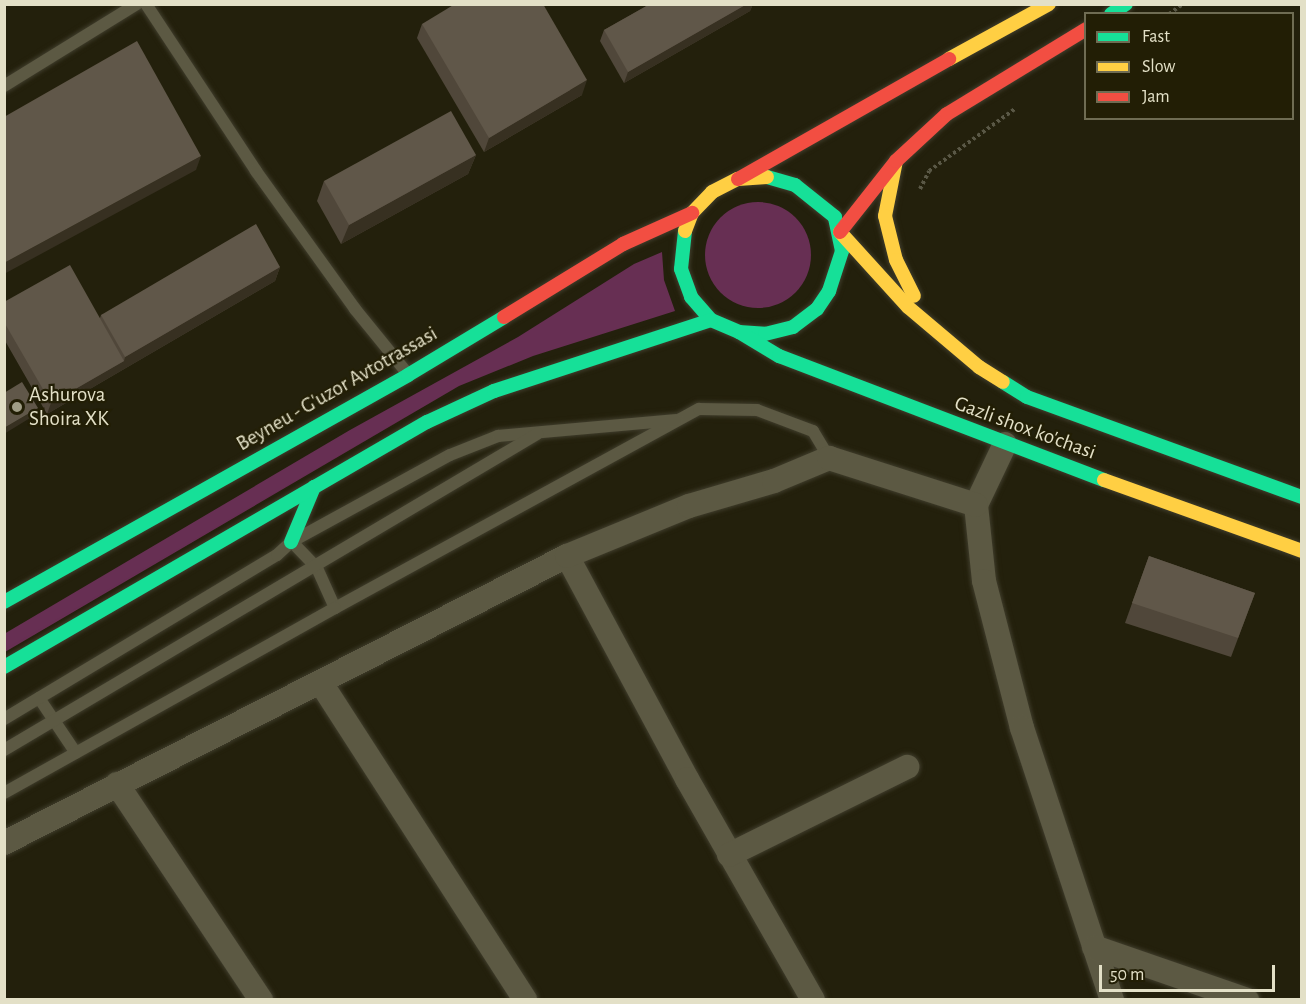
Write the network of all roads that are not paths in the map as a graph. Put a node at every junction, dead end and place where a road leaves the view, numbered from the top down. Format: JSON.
{"nodes":[{"id":1,"x":137,"y":4,"type":"edge"},
{"id":2,"x":146,"y":4,"type":"edge"},
{"id":3,"x":1049,"y":4,"type":"edge"},
{"id":4,"x":1084,"y":30,"type":"edge"},
{"id":5,"x":4,"y":86,"type":"edge"},
{"id":6,"x":896,"y":161,"type":"junction"},
{"id":7,"x":738,"y":179,"type":"junction"},
{"id":8,"x":692,"y":213,"type":"junction"},
{"id":9,"x":840,"y":232,"type":"junction"},
{"id":10,"x":711,"y":320,"type":"junction"},
{"id":11,"x":933,"y":328,"type":"junction"},
{"id":12,"x":739,"y":332,"type":"junction"},
{"id":13,"x":408,"y":375,"type":"junction"},
{"id":14,"x":676,"y":420,"type":"junction"},
{"id":15,"x":541,"y":432,"type":"junction"},
{"id":16,"x":1005,"y":444,"type":"junction"},
{"id":17,"x":829,"y":458,"type":"junction"},
{"id":18,"x":314,"y":487,"type":"junction"},
{"id":19,"x":1302,"y":497,"type":"edge"},
{"id":20,"x":976,"y":505,"type":"junction"},
{"id":21,"x":291,"y":542,"type":"junction"},
{"id":22,"x":1302,"y":551,"type":"edge"},
{"id":23,"x":567,"y":556,"type":"junction"},
{"id":24,"x":316,"y":568,"type":"junction"},
{"id":25,"x":4,"y":603,"type":"edge"},
{"id":26,"x":334,"y":608,"type":"junction"},
{"id":27,"x":4,"y":667,"type":"edge"},
{"id":28,"x":321,"y":683,"type":"junction"},
{"id":29,"x":39,"y":698,"type":"junction"},
{"id":30,"x":4,"y":719,"type":"edge"},
{"id":31,"x":56,"y":720,"type":"junction"},
{"id":32,"x":4,"y":750,"type":"edge"},
{"id":33,"x":76,"y":753,"type":"junction"},
{"id":34,"x":907,"y":767,"type":"dead end"},
{"id":35,"x":117,"y":783,"type":"junction"},
{"id":36,"x":4,"y":792,"type":"edge"},
{"id":37,"x":4,"y":843,"type":"edge"},
{"id":38,"x":729,"y":855,"type":"junction"},
{"id":39,"x":1094,"y":947,"type":"junction"},
{"id":40,"x":261,"y":999,"type":"edge"},
{"id":41,"x":525,"y":999,"type":"edge"},
{"id":42,"x":813,"y":999,"type":"edge"},
{"id":43,"x":1112,"y":999,"type":"edge"},
{"id":44,"x":1247,"y":999,"type":"edge"}],
"edges":[{"from":1,"to":5,"type":"lane"},
{"from":2,"to":13,"type":"lane"},
{"from":3,"to":7,"type":"main road"},
{"from":4,"to":6,"type":"main road"},
{"from":6,"to":9,"type":"main road"},
{"from":6,"to":11,"type":"main road"},
{"from":7,"to":8,"type":"main road"},
{"from":7,"to":9,"type":"main road"},
{"from":8,"to":10,"type":"main road"},
{"from":8,"to":13,"type":"main road","name":"Beyneu - G'uzor Avtotrassasi"},
{"from":9,"to":11,"type":"main road","name":"Gazli shox ko'chasi"},
{"from":9,"to":12,"type":"main road"},
{"from":10,"to":12,"type":"main road"},
{"from":10,"to":18,"type":"main road"},
{"from":11,"to":19,"type":"main road","name":"Gazli shox ko'chasi"},
{"from":12,"to":16,"type":"main road","name":"Gazli shox ko'chasi"},
{"from":13,"to":25,"type":"main road","name":"Beyneu - G'uzor Avtotrassasi"},
{"from":14,"to":15,"type":"lane"},
{"from":14,"to":17,"type":"lane"},
{"from":14,"to":26,"type":"lane"},
{"from":15,"to":21,"type":"lane"},
{"from":15,"to":24,"type":"lane"},
{"from":16,"to":20,"type":"street"},
{"from":16,"to":22,"type":"main road","name":"Gazli shox ko'chasi"},
{"from":17,"to":20,"type":"street"},
{"from":17,"to":23,"type":"street"},
{"from":18,"to":21,"type":"main road"},
{"from":18,"to":27,"type":"main road"},
{"from":20,"to":39,"type":"street"},
{"from":21,"to":24,"type":"lane"},
{"from":21,"to":29,"type":"lane"},
{"from":23,"to":28,"type":"street"},
{"from":23,"to":38,"type":"street"},
{"from":24,"to":26,"type":"lane"},
{"from":24,"to":31,"type":"lane"},
{"from":26,"to":33,"type":"lane"},
{"from":28,"to":35,"type":"street"},
{"from":28,"to":41,"type":"street"},
{"from":29,"to":30,"type":"lane"},
{"from":29,"to":31,"type":"lane"},
{"from":31,"to":32,"type":"lane"},
{"from":31,"to":33,"type":"lane"},
{"from":33,"to":36,"type":"lane"},
{"from":34,"to":38,"type":"street"},
{"from":35,"to":37,"type":"street"},
{"from":35,"to":40,"type":"street"},
{"from":38,"to":42,"type":"street"},
{"from":39,"to":43,"type":"street"},
{"from":39,"to":44,"type":"street"}]}
